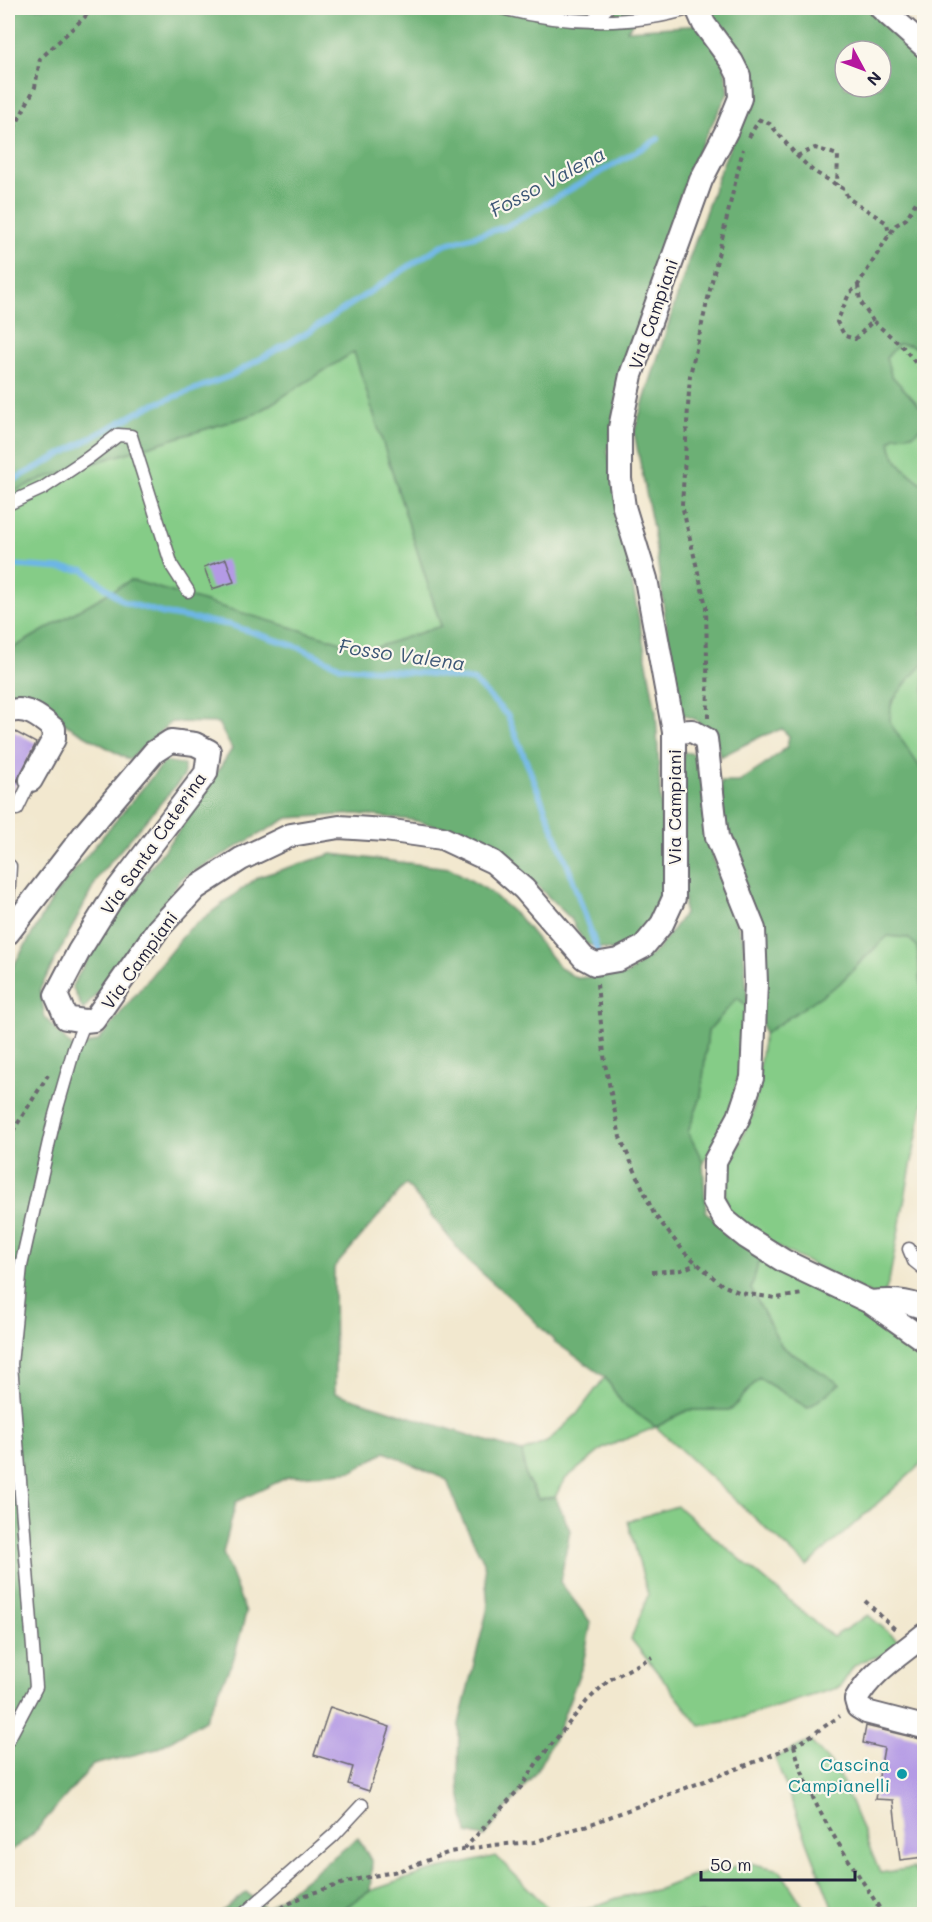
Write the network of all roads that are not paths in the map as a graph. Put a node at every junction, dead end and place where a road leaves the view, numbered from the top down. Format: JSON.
{"nodes":[{"id":1,"x":502,"y":8,"type":"edge"},
{"id":2,"x":607,"y":8,"type":"edge"},
{"id":3,"x":691,"y":8,"type":"edge"},
{"id":4,"x":697,"y":8,"type":"edge"},
{"id":5,"x":881,"y":8,"type":"edge"},
{"id":6,"x":593,"y":21,"type":"junction"},
{"id":7,"x":924,"y":46,"type":"edge"},
{"id":8,"x":8,"y":504,"type":"edge"},
{"id":9,"x":188,"y":591,"type":"dead end"},
{"id":10,"x":8,"y":712,"type":"edge"},
{"id":11,"x":674,"y":732,"type":"junction"},
{"id":12,"x":31,"y":780,"type":"joint"},
{"id":13,"x":17,"y":809,"type":"dead end"},
{"id":14,"x":10,"y":866,"type":"dead end"},
{"id":15,"x":8,"y":901,"type":"edge"},
{"id":16,"x":9,"y":926,"type":"edge"},
{"id":17,"x":85,"y":1021,"type":"junction"},
{"id":18,"x":909,"y":1249,"type":"dead end"},
{"id":19,"x":924,"y":1269,"type":"edge"},
{"id":20,"x":870,"y":1302,"type":"junction"},
{"id":21,"x":924,"y":1308,"type":"edge"},
{"id":22,"x":924,"y":1340,"type":"edge"},
{"id":23,"x":918,"y":1640,"type":"edge"},
{"id":24,"x":924,"y":1727,"type":"edge"},
{"id":25,"x":8,"y":1740,"type":"edge"},
{"id":26,"x":362,"y":1805,"type":"dead end"},
{"id":27,"x":244,"y":1914,"type":"edge"}],
"edges":[{"from":1,"to":6,"type":"lane"},
{"from":2,"to":6,"type":"lane"},
{"from":3,"to":6,"type":"lane"},
{"from":4,"to":11,"type":"street","name":"Via Campiani"},
{"from":5,"to":7,"type":"street"},
{"from":8,"to":9,"type":"lane"},
{"from":10,"to":12,"type":"street"},
{"from":11,"to":17,"type":"street","name":"Via Campiani"},
{"from":11,"to":20,"type":"street"},
{"from":12,"to":13,"type":"lane"},
{"from":14,"to":15,"type":"lane"},
{"from":16,"to":17,"type":"street","name":"Via Santa Caterina"},
{"from":17,"to":25,"type":"lane"},
{"from":18,"to":19,"type":"lane"},
{"from":20,"to":21,"type":"street"},
{"from":20,"to":22,"type":"street"},
{"from":23,"to":24,"type":"street"},
{"from":26,"to":27,"type":"lane"}]}
